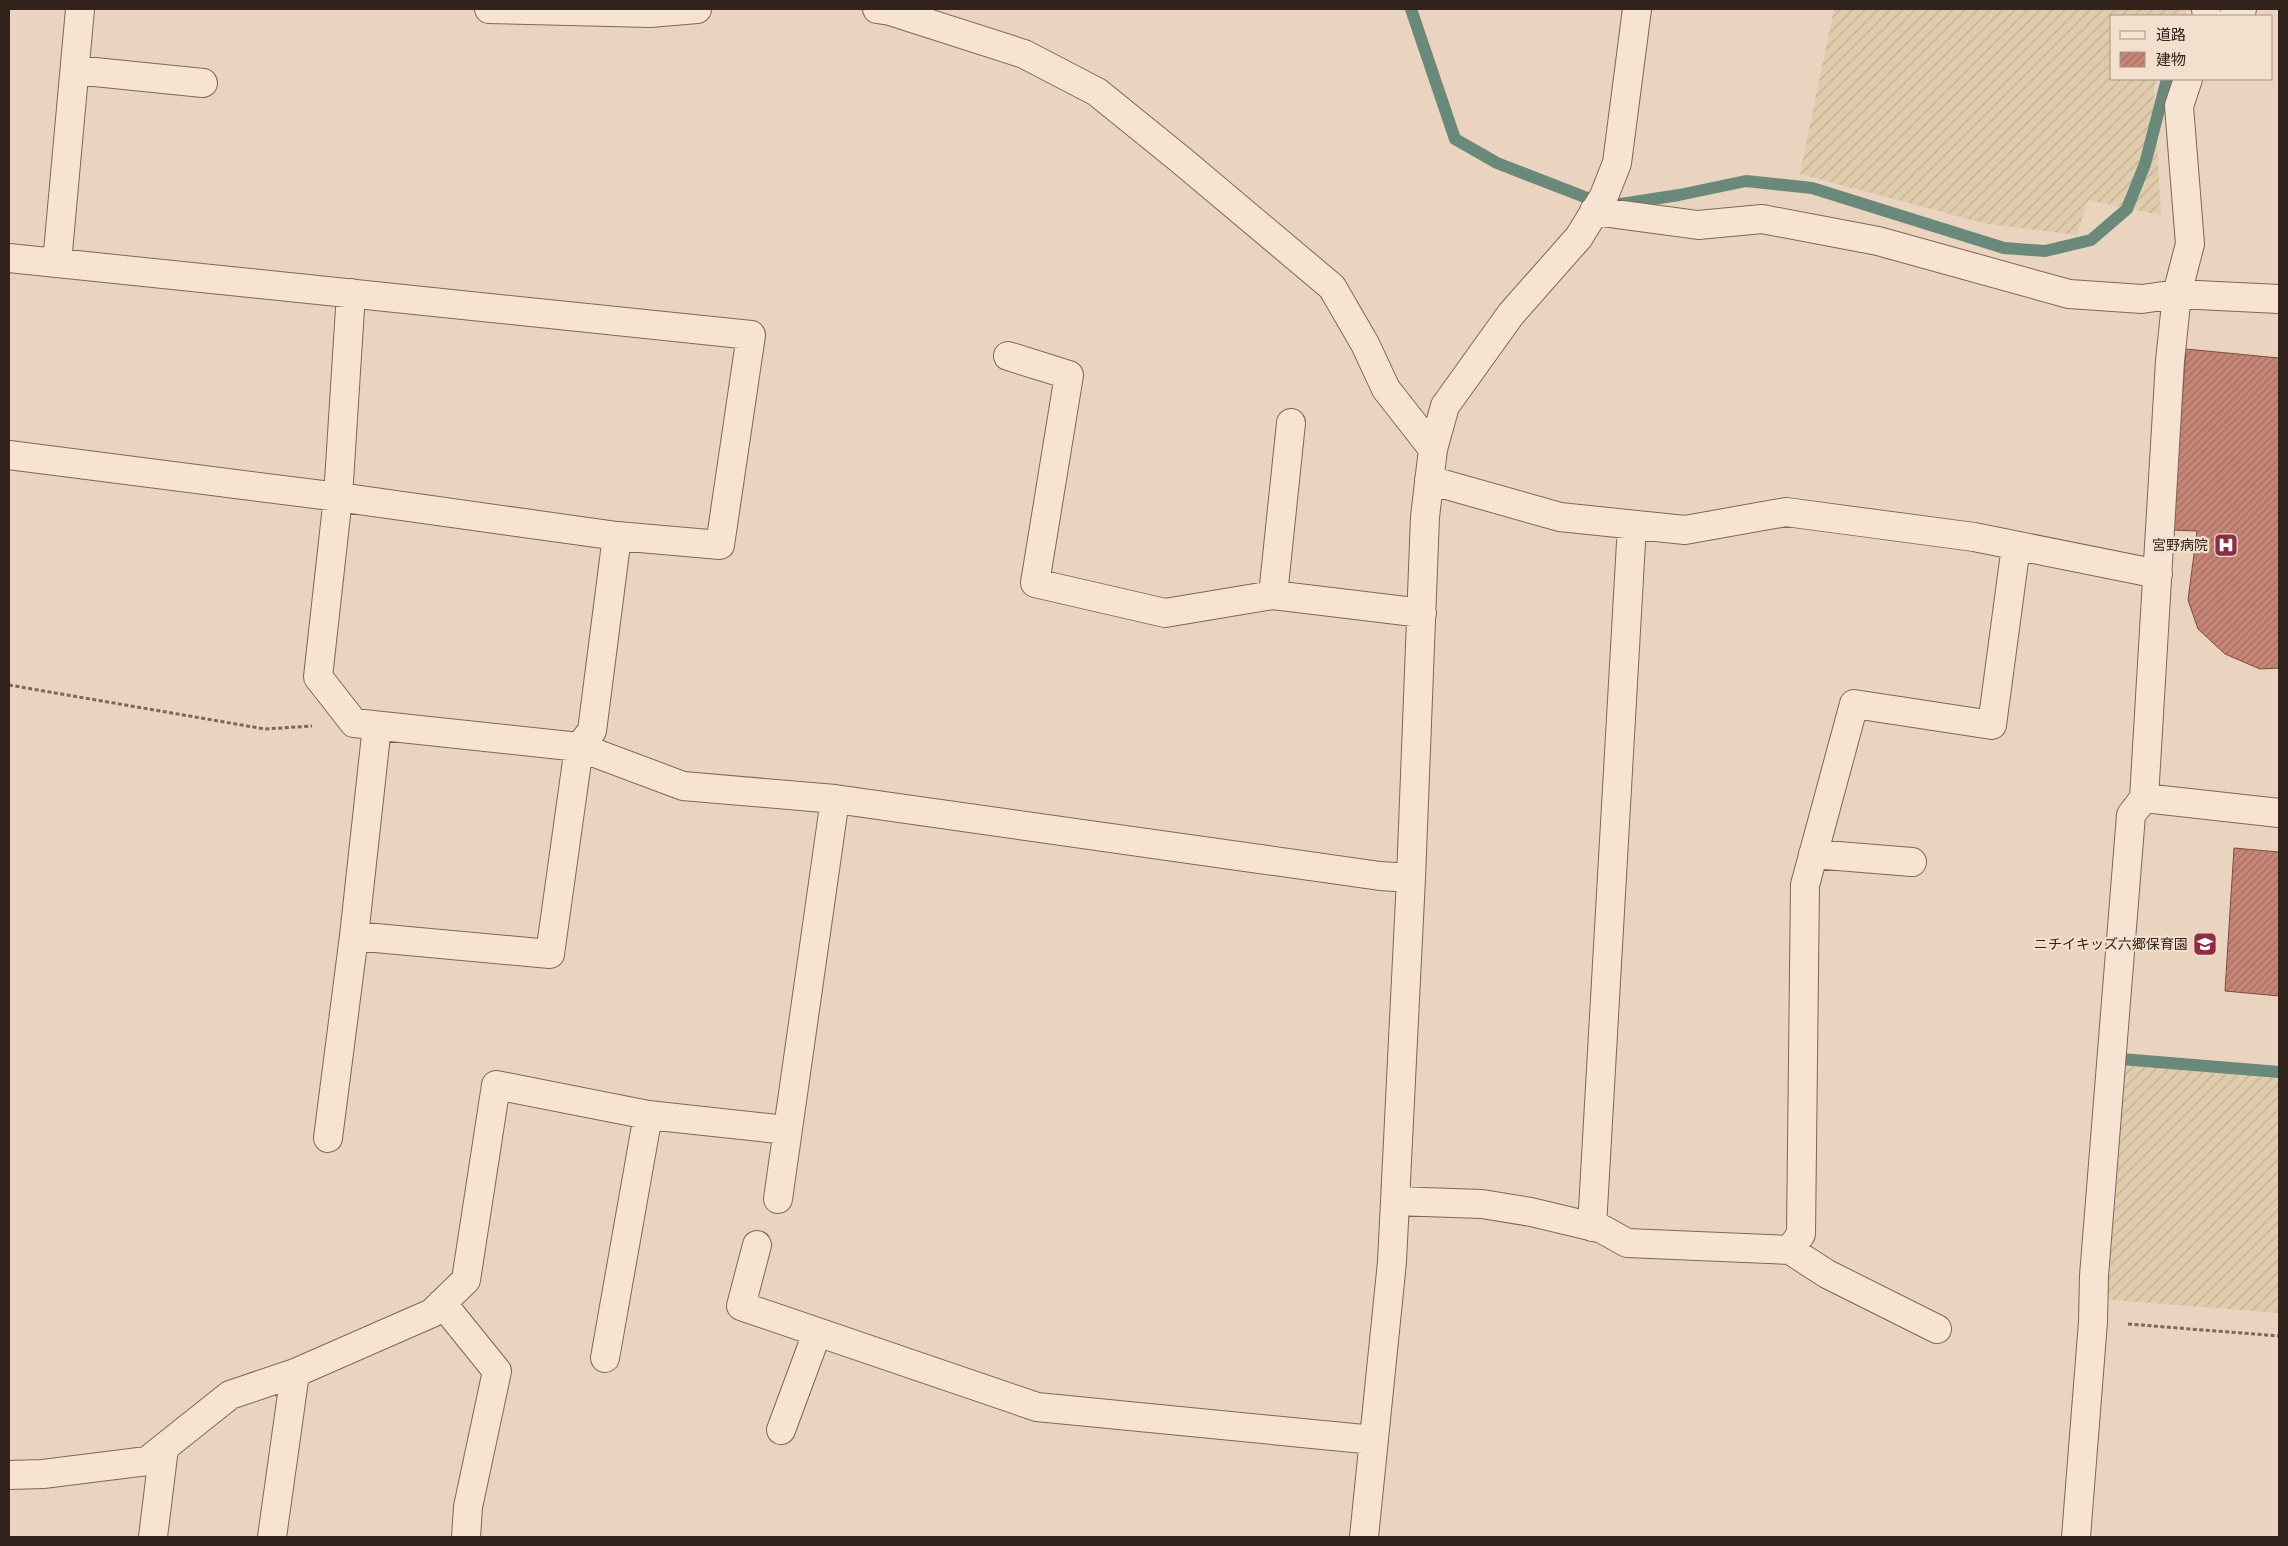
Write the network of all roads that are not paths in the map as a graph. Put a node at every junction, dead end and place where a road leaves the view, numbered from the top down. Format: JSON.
{"nodes":[{"id":1,"x":80,"y":9,"type":"edge"},
{"id":2,"x":489,"y":9,"type":"edge"},
{"id":3,"x":697,"y":9,"type":"edge"},
{"id":4,"x":877,"y":9,"type":"edge"},
{"id":5,"x":1637,"y":9,"type":"edge"},
{"id":6,"x":75,"y":70,"type":"junction"},
{"id":7,"x":2188,"y":80,"type":"edge"},
{"id":8,"x":202,"y":84,"type":"dead end"},
{"id":9,"x":1594,"y":211,"type":"junction"},
{"id":10,"x":9,"y":258,"type":"edge"},
{"id":11,"x":57,"y":263,"type":"junction"},
{"id":12,"x":351,"y":293,"type":"junction"},
{"id":13,"x":2177,"y":294,"type":"junction"},
{"id":14,"x":2279,"y":300,"type":"edge"},
{"id":15,"x":1008,"y":356,"type":"dead end"},
{"id":16,"x":1291,"y":423,"type":"dead end"},
{"id":17,"x":1433,"y":449,"type":"junction"},
{"id":18,"x":9,"y":455,"type":"edge"},
{"id":19,"x":1429,"y":480,"type":"junction"},
{"id":20,"x":338,"y":497,"type":"junction"},
{"id":21,"x":1632,"y":525,"type":"junction"},
{"id":22,"x":617,"y":536,"type":"junction"},
{"id":23,"x":2016,"y":546,"type":"junction"},
{"id":24,"x":2158,"y":574,"type":"junction"},
{"id":25,"x":1273,"y":595,"type":"junction"},
{"id":26,"x":1422,"y":613,"type":"junction"},
{"id":27,"x":365,"y":724,"type":"junction"},
{"id":28,"x":579,"y":747,"type":"junction"},
{"id":29,"x":2144,"y":798,"type":"junction"},
{"id":30,"x":835,"y":800,"type":"junction"},
{"id":31,"x":2279,"y":813,"type":"edge"},
{"id":32,"x":1813,"y":854,"type":"junction"},
{"id":33,"x":1912,"y":862,"type":"dead end"},
{"id":34,"x":1412,"y":878,"type":"junction"},
{"id":35,"x":354,"y":936,"type":"junction"},
{"id":36,"x":648,"y":1115,"type":"junction"},
{"id":37,"x":787,"y":1130,"type":"junction"},
{"id":38,"x":328,"y":1138,"type":"dead end"},
{"id":39,"x":778,"y":1199,"type":"dead end"},
{"id":40,"x":1395,"y":1201,"type":"junction"},
{"id":41,"x":1592,"y":1226,"type":"junction"},
{"id":42,"x":757,"y":1245,"type":"dead end"},
{"id":43,"x":1790,"y":1250,"type":"junction"},
{"id":44,"x":442,"y":1303,"type":"junction"},
{"id":45,"x":1938,"y":1329,"type":"dead end"},
{"id":46,"x":817,"y":1333,"type":"junction"},
{"id":47,"x":605,"y":1358,"type":"dead end"},
{"id":48,"x":295,"y":1372,"type":"junction"},
{"id":49,"x":782,"y":1430,"type":"dead end"},
{"id":50,"x":1374,"y":1440,"type":"junction"},
{"id":51,"x":164,"y":1448,"type":"junction"},
{"id":52,"x":9,"y":1475,"type":"edge"},
{"id":53,"x":153,"y":1537,"type":"edge"},
{"id":54,"x":272,"y":1537,"type":"edge"},
{"id":55,"x":466,"y":1537,"type":"edge"},
{"id":56,"x":1364,"y":1537,"type":"edge"},
{"id":57,"x":2076,"y":1537,"type":"edge"}],
"edges":[{"from":1,"to":6,"type":"street"},
{"from":2,"to":3,"type":"street"},
{"from":4,"to":17,"type":"street"},
{"from":5,"to":9,"type":"street"},
{"from":6,"to":8,"type":"street"},
{"from":6,"to":11,"type":"street"},
{"from":7,"to":13,"type":"street"},
{"from":9,"to":13,"type":"street"},
{"from":9,"to":17,"type":"street"},
{"from":10,"to":11,"type":"street"},
{"from":11,"to":12,"type":"street"},
{"from":12,"to":20,"type":"street"},
{"from":12,"to":22,"type":"street"},
{"from":13,"to":14,"type":"street"},
{"from":13,"to":24,"type":"street"},
{"from":15,"to":25,"type":"street"},
{"from":16,"to":25,"type":"street"},
{"from":17,"to":19,"type":"street"},
{"from":18,"to":20,"type":"street"},
{"from":19,"to":21,"type":"street"},
{"from":19,"to":26,"type":"street"},
{"from":20,"to":22,"type":"street"},
{"from":20,"to":27,"type":"street"},
{"from":21,"to":23,"type":"street"},
{"from":21,"to":41,"type":"street"},
{"from":22,"to":28,"type":"street"},
{"from":23,"to":24,"type":"street"},
{"from":23,"to":32,"type":"street"},
{"from":24,"to":29,"type":"street"},
{"from":25,"to":26,"type":"street"},
{"from":26,"to":34,"type":"street"},
{"from":27,"to":28,"type":"street"},
{"from":27,"to":35,"type":"street"},
{"from":28,"to":30,"type":"street"},
{"from":28,"to":35,"type":"street"},
{"from":29,"to":31,"type":"street"},
{"from":29,"to":57,"type":"street"},
{"from":30,"to":34,"type":"street"},
{"from":30,"to":37,"type":"street"},
{"from":32,"to":33,"type":"street"},
{"from":32,"to":43,"type":"street"},
{"from":34,"to":40,"type":"street"},
{"from":35,"to":38,"type":"street"},
{"from":36,"to":37,"type":"street"},
{"from":36,"to":44,"type":"street"},
{"from":36,"to":47,"type":"street"},
{"from":37,"to":39,"type":"street"},
{"from":40,"to":41,"type":"street"},
{"from":40,"to":50,"type":"street"},
{"from":41,"to":43,"type":"street"},
{"from":42,"to":46,"type":"street"},
{"from":43,"to":45,"type":"street"},
{"from":44,"to":48,"type":"street"},
{"from":44,"to":55,"type":"street"},
{"from":46,"to":49,"type":"street"},
{"from":46,"to":50,"type":"street"},
{"from":48,"to":51,"type":"street"},
{"from":48,"to":54,"type":"street"},
{"from":50,"to":56,"type":"street"},
{"from":51,"to":52,"type":"street"},
{"from":51,"to":53,"type":"street"}]}
